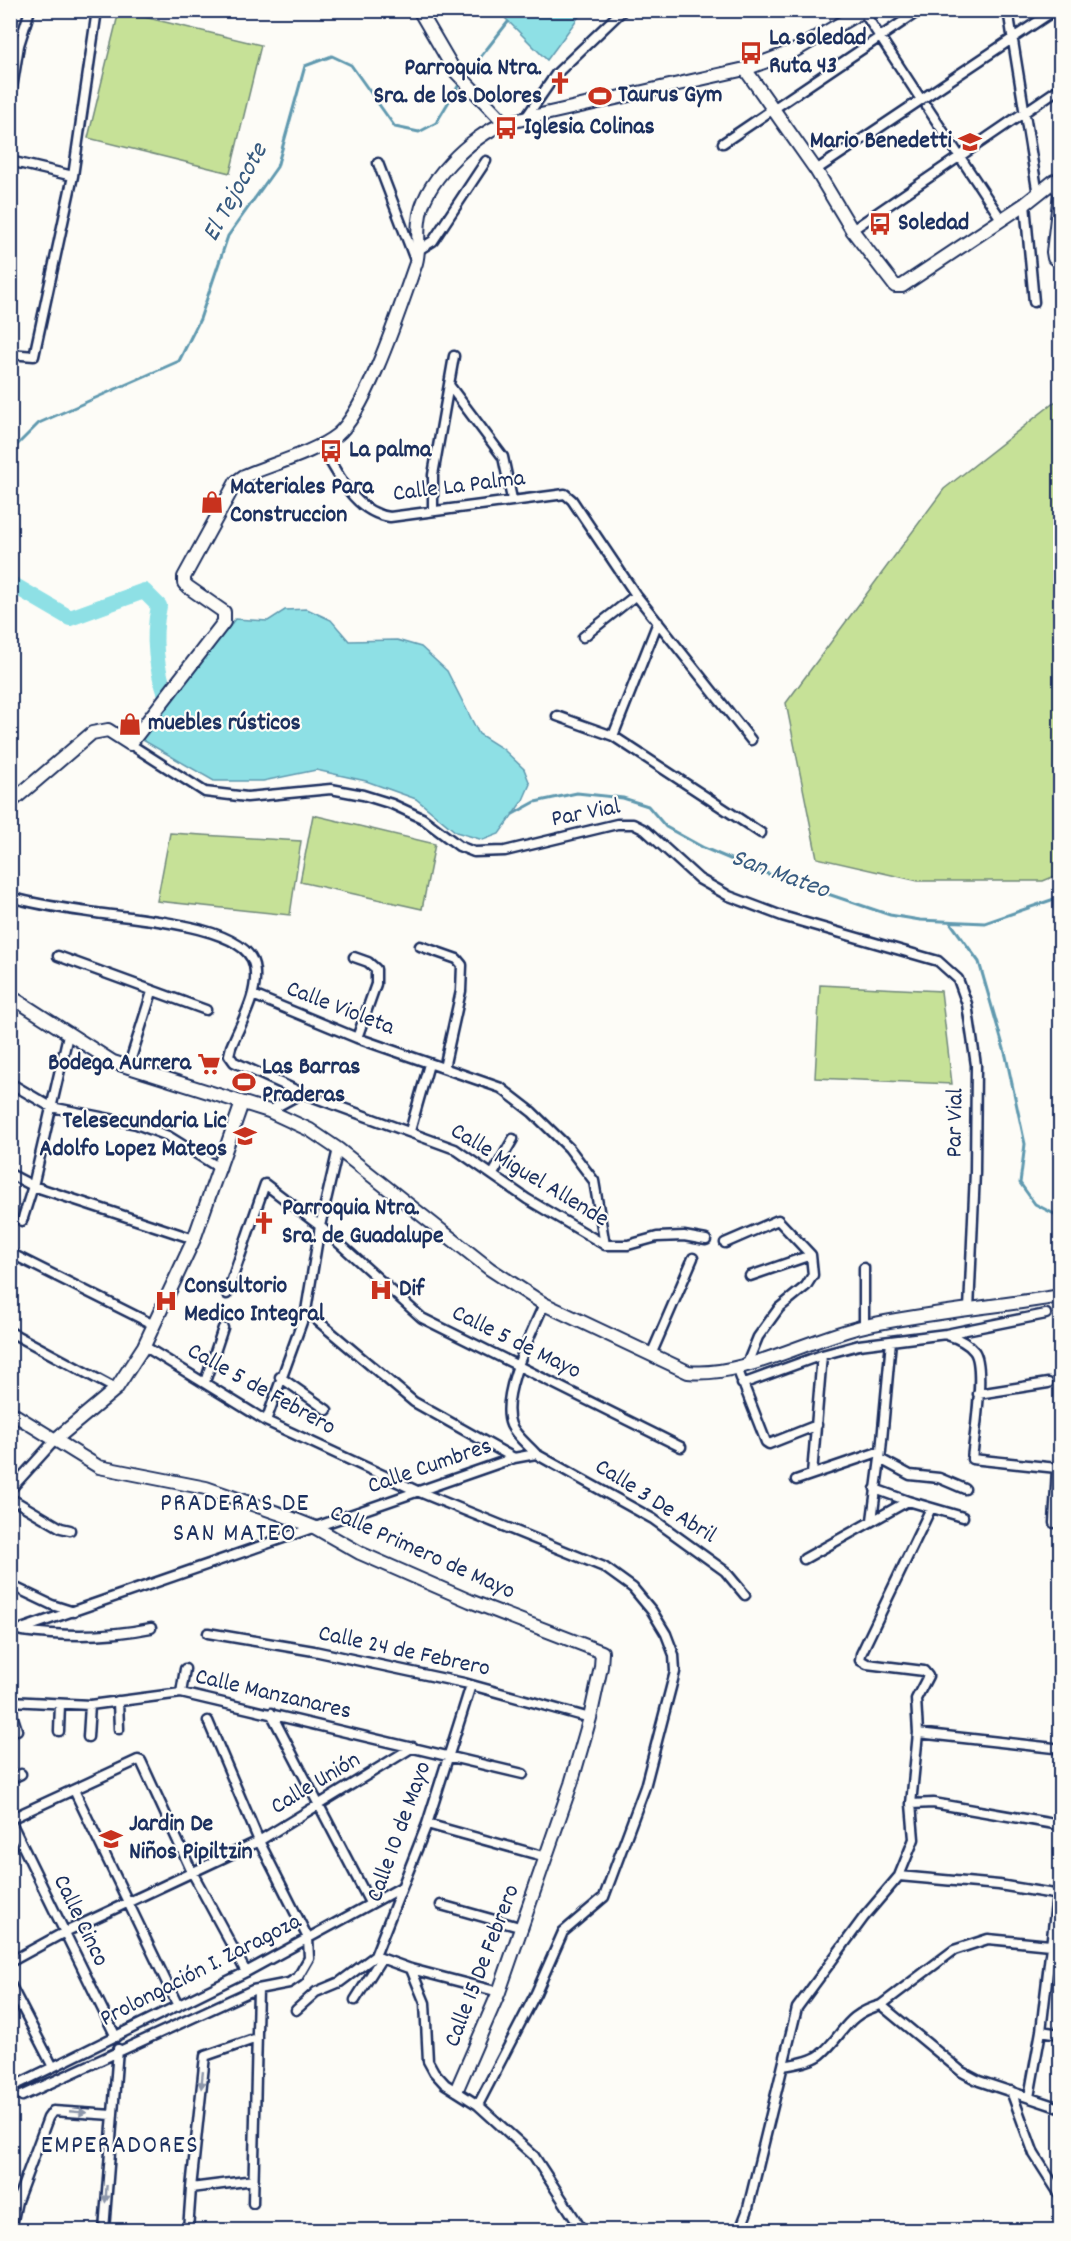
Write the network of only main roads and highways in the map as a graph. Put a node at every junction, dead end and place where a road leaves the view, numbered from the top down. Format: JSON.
{"nodes":[{"id":1,"x":419,"y":10,"type":"edge"},
{"id":2,"x":863,"y":11,"type":"edge"},
{"id":3,"x":745,"y":69,"type":"junction"},
{"id":4,"x":505,"y":123,"type":"junction"},
{"id":5,"x":1057,"y":178,"type":"edge"},
{"id":6,"x":1060,"y":261,"type":"edge"},
{"id":7,"x":10,"y":803,"type":"edge"},
{"id":8,"x":10,"y":996,"type":"edge"},
{"id":9,"x":242,"y":1102,"type":"junction"},
{"id":10,"x":1060,"y":1296,"type":"edge"},
{"id":11,"x":10,"y":1412,"type":"edge"},
{"id":12,"x":56,"y":1438,"type":"junction"},
{"id":13,"x":602,"y":1652,"type":"joint"},
{"id":14,"x":457,"y":2089,"type":"road end"}],
"edges":[{"from":1,"to":4,"type":"main road"},
{"from":2,"to":3,"type":"main road"},
{"from":3,"to":4,"type":"main road"},
{"from":3,"to":5,"type":"main road"},
{"from":4,"to":7,"type":"main road"},
{"from":5,"to":6,"type":"main road"},
{"from":8,"to":9,"type":"main road"},
{"from":9,"to":10,"type":"main road"},
{"from":9,"to":12,"type":"main road"},
{"from":11,"to":12,"type":"main road","name":"Calle Primero de Mayo"},
{"from":12,"to":13,"type":"main road","name":"Calle Primero de Mayo"},
{"from":13,"to":14,"type":"main road","name":"Calle 15 De Febrero"}]}
